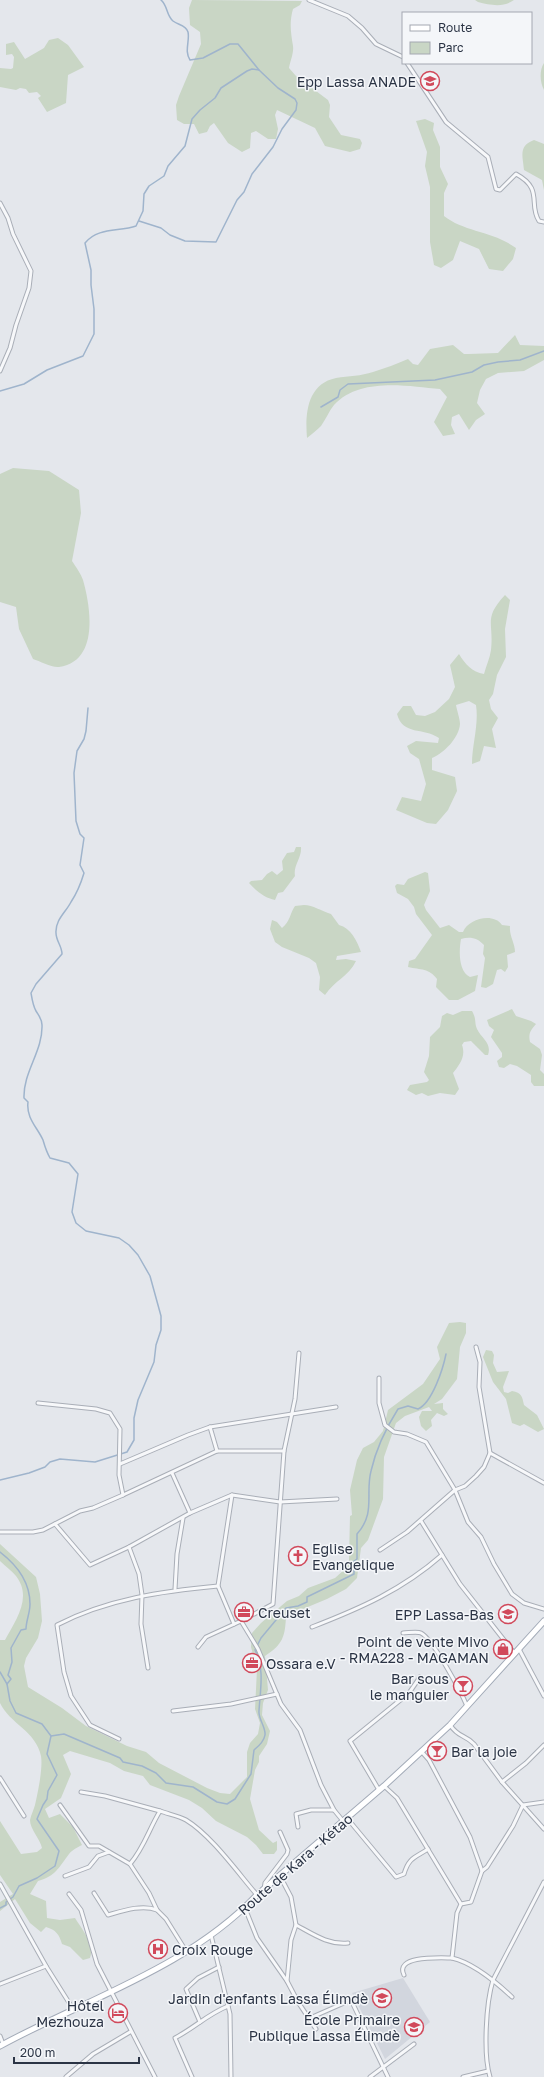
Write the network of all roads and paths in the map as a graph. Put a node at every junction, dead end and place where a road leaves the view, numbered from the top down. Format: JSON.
{"nodes":[{"id":1,"x":309,"y":0,"type":"edge"},
{"id":2,"x":402,"y":57,"type":"edge"},
{"id":3,"x":408,"y":64,"type":"edge"},
{"id":4,"x":0,"y":203,"type":"edge"},
{"id":5,"x":544,"y":222,"type":"edge"},
{"id":6,"x":0,"y":371,"type":"edge"},
{"id":7,"x":476,"y":1347,"type":"dead end"},
{"id":8,"x":299,"y":1353,"type":"dead end"},
{"id":9,"x":379,"y":1378,"type":"dead end"},
{"id":10,"x":38,"y":1403,"type":"dead end"},
{"id":11,"x":336,"y":1407,"type":"dead end"},
{"id":12,"x":292,"y":1414,"type":"junction"},
{"id":13,"x":210,"y":1427,"type":"junction"},
{"id":14,"x":216,"y":1451,"type":"junction"},
{"id":15,"x":284,"y":1451,"type":"junction"},
{"id":16,"x":490,"y":1453,"type":"junction"},
{"id":17,"x":120,"y":1464,"type":"junction"},
{"id":18,"x":172,"y":1473,"type":"junction"},
{"id":19,"x":544,"y":1483,"type":"edge"},
{"id":20,"x":454,"y":1490,"type":"junction"},
{"id":21,"x":123,"y":1495,"type":"junction"},
{"id":22,"x":232,"y":1495,"type":"junction"},
{"id":23,"x":337,"y":1499,"type":"dead end"},
{"id":24,"x":280,"y":1502,"type":"junction"},
{"id":25,"x":190,"y":1513,"type":"junction"},
{"id":26,"x":183,"y":1518,"type":"junction"},
{"id":27,"x":421,"y":1521,"type":"junction"},
{"id":28,"x":55,"y":1524,"type":"junction"},
{"id":29,"x":0,"y":1532,"type":"edge"},
{"id":30,"x":129,"y":1547,"type":"junction"},
{"id":31,"x":380,"y":1550,"type":"dead end"},
{"id":32,"x":442,"y":1555,"type":"junction"},
{"id":33,"x":218,"y":1586,"type":"junction"},
{"id":34,"x":175,"y":1590,"type":"junction"},
{"id":35,"x":142,"y":1595,"type":"junction"},
{"id":36,"x":544,"y":1609,"type":"edge"},
{"id":37,"x":544,"y":1620,"type":"edge"},
{"id":38,"x":241,"y":1621,"type":"junction"},
{"id":39,"x":234,"y":1624,"type":"junction"},
{"id":40,"x":312,"y":1626,"type":"dead end"},
{"id":41,"x":403,"y":1633,"type":"dead end"},
{"id":42,"x":198,"y":1647,"type":"dead end"},
{"id":43,"x":519,"y":1649,"type":"junction"},
{"id":44,"x":515,"y":1654,"type":"junction"},
{"id":45,"x":148,"y":1668,"type":"dead end"},
{"id":46,"x":420,"y":1677,"type":"dead end"},
{"id":47,"x":277,"y":1694,"type":"junction"},
{"id":48,"x":544,"y":1696,"type":"edge"},
{"id":49,"x":467,"y":1706,"type":"junction"},
{"id":50,"x":173,"y":1711,"type":"dead end"},
{"id":51,"x":450,"y":1725,"type":"junction"},
{"id":52,"x":119,"y":1739,"type":"dead end"},
{"id":53,"x":544,"y":1745,"type":"edge"},
{"id":54,"x":421,"y":1751,"type":"junction"},
{"id":55,"x":0,"y":1778,"type":"edge"},
{"id":56,"x":502,"y":1782,"type":"junction"},
{"id":57,"x":384,"y":1786,"type":"junction"},
{"id":58,"x":379,"y":1790,"type":"junction"},
{"id":59,"x":81,"y":1792,"type":"dead end"},
{"id":60,"x":544,"y":1802,"type":"edge"},
{"id":61,"x":60,"y":1805,"type":"dead end"},
{"id":62,"x":523,"y":1805,"type":"junction"},
{"id":63,"x":334,"y":1810,"type":"junction"},
{"id":64,"x":160,"y":1811,"type":"junction"},
{"id":65,"x":24,"y":1816,"type":"dead end"},
{"id":66,"x":345,"y":1820,"type":"junction"},
{"id":67,"x":298,"y":1827,"type":"dead end"},
{"id":68,"x":544,"y":1829,"type":"edge"},
{"id":69,"x":280,"y":1832,"type":"dead end"},
{"id":70,"x":428,"y":1849,"type":"junction"},
{"id":71,"x":109,"y":1852,"type":"junction"},
{"id":72,"x":130,"y":1864,"type":"junction"},
{"id":73,"x":482,"y":1871,"type":"junction"},
{"id":74,"x":65,"y":1876,"type":"dead end"},
{"id":75,"x":280,"y":1876,"type":"junction"},
{"id":76,"x":544,"y":1882,"type":"edge"},
{"id":77,"x":0,"y":1884,"type":"edge"},
{"id":78,"x":264,"y":1890,"type":"junction"},
{"id":79,"x":94,"y":1893,"type":"dead end"},
{"id":80,"x":69,"y":1894,"type":"dead end"},
{"id":81,"x":257,"y":1895,"type":"junction"},
{"id":82,"x":461,"y":1904,"type":"junction"},
{"id":83,"x":245,"y":1908,"type":"junction"},
{"id":84,"x":157,"y":1910,"type":"junction"},
{"id":85,"x":296,"y":1925,"type":"junction"},
{"id":86,"x":211,"y":1935,"type":"junction"},
{"id":87,"x":348,"y":1943,"type":"dead end"},
{"id":88,"x":186,"y":1951,"type":"junction"},
{"id":89,"x":452,"y":1958,"type":"junction"},
{"id":90,"x":46,"y":1966,"type":"junction"},
{"id":91,"x":218,"y":1967,"type":"junction"},
{"id":92,"x":404,"y":1975,"type":"dead end"},
{"id":93,"x":493,"y":1980,"type":"junction"},
{"id":94,"x":287,"y":1981,"type":"junction"},
{"id":95,"x":0,"y":1984,"type":"edge"},
{"id":96,"x":112,"y":1992,"type":"junction"},
{"id":97,"x":512,"y":1997,"type":"dead end"},
{"id":98,"x":228,"y":2006,"type":"junction"},
{"id":99,"x":73,"y":2010,"type":"junction"},
{"id":100,"x":310,"y":2018,"type":"junction"},
{"id":101,"x":200,"y":2022,"type":"junction"},
{"id":102,"x":316,"y":2029,"type":"dead end"},
{"id":103,"x":130,"y":2032,"type":"junction"},
{"id":104,"x":0,"y":2036,"type":"edge"},
{"id":105,"x":414,"y":2044,"type":"dead end"},
{"id":106,"x":2,"y":2045,"type":"edge"},
{"id":107,"x":383,"y":2066,"type":"junction"},
{"id":108,"x":488,"y":2071,"type":"junction"},
{"id":109,"x":66,"y":2077,"type":"edge"},
{"id":110,"x":155,"y":2077,"type":"edge"},
{"id":111,"x":192,"y":2077,"type":"edge"},
{"id":112,"x":231,"y":2077,"type":"edge"},
{"id":113,"x":370,"y":2077,"type":"edge"},
{"id":114,"x":388,"y":2077,"type":"edge"},
{"id":115,"x":463,"y":2077,"type":"edge"},
{"id":116,"x":490,"y":2077,"type":"edge"}],
"edges":[{"from":1,"to":2,"type":"street"},
{"from":3,"to":5,"type":"street"},
{"from":4,"to":6,"type":"street"},
{"from":7,"to":16,"type":"street"},
{"from":8,"to":12,"type":"street"},
{"from":9,"to":20,"type":"street"},
{"from":10,"to":17,"type":"street"},
{"from":11,"to":12,"type":"street"},
{"from":12,"to":13,"type":"street"},
{"from":12,"to":15,"type":"street"},
{"from":13,"to":14,"type":"street"},
{"from":13,"to":17,"type":"street"},
{"from":14,"to":15,"type":"street"},
{"from":14,"to":18,"type":"street"},
{"from":15,"to":24,"type":"street"},
{"from":16,"to":19,"type":"street"},
{"from":16,"to":20,"type":"street"},
{"from":17,"to":21,"type":"street"},
{"from":18,"to":21,"type":"street"},
{"from":18,"to":25,"type":"street"},
{"from":20,"to":27,"type":"street"},
{"from":20,"to":36,"type":"street"},
{"from":21,"to":28,"type":"street"},
{"from":22,"to":24,"type":"street"},
{"from":22,"to":25,"type":"street"},
{"from":22,"to":33,"type":"street"},
{"from":23,"to":24,"type":"street"},
{"from":24,"to":38,"type":"street"},
{"from":25,"to":26,"type":"street"},
{"from":26,"to":30,"type":"street"},
{"from":26,"to":34,"type":"street"},
{"from":27,"to":31,"type":"street"},
{"from":27,"to":32,"type":"street"},
{"from":28,"to":29,"type":"street"},
{"from":28,"to":30,"type":"street"},
{"from":30,"to":35,"type":"street"},
{"from":32,"to":40,"type":"street"},
{"from":32,"to":44,"type":"street"},
{"from":33,"to":34,"type":"street"},
{"from":33,"to":39,"type":"street"},
{"from":34,"to":35,"type":"street"},
{"from":35,"to":45,"type":"street"},
{"from":35,"to":52,"type":"street"},
{"from":37,"to":43,"type":"main road","name":"Route de Kara - Kétao"},
{"from":38,"to":39,"type":"street"},
{"from":38,"to":47,"type":"street"},
{"from":39,"to":42,"type":"street"},
{"from":41,"to":49,"type":"street"},
{"from":43,"to":44,"type":"main road","name":"Route de Kara - Kétao"},
{"from":43,"to":48,"type":"street"},
{"from":44,"to":49,"type":"main road","name":"Route de Kara - Kétao"},
{"from":46,"to":58,"type":"street"},
{"from":47,"to":50,"type":"street"},
{"from":47,"to":63,"type":"street"},
{"from":49,"to":51,"type":"main road","name":"Route de Kara - Kétao"},
{"from":51,"to":54,"type":"main road","name":"Route de Kara - Kétao"},
{"from":51,"to":56,"type":"street"},
{"from":53,"to":56,"type":"street"},
{"from":54,"to":57,"type":"main road","name":"Route de Kara - Kétao"},
{"from":54,"to":73,"type":"street"},
{"from":55,"to":65,"type":"street"},
{"from":56,"to":62,"type":"street"},
{"from":57,"to":58,"type":"main road","name":"Route de Kara - Kétao"},
{"from":57,"to":70,"type":"street"},
{"from":58,"to":66,"type":"main road","name":"Route de Kara - Kétao"},
{"from":59,"to":64,"type":"street"},
{"from":60,"to":62,"type":"street"},
{"from":61,"to":71,"type":"street"},
{"from":62,"to":68,"type":"street"},
{"from":62,"to":73,"type":"street"},
{"from":63,"to":66,"type":"street"},
{"from":63,"to":67,"type":"street"},
{"from":64,"to":72,"type":"street"},
{"from":64,"to":81,"type":"street"},
{"from":66,"to":70,"type":"street"},
{"from":66,"to":75,"type":"main road","name":"Route de Kara - Kétao"},
{"from":69,"to":78,"type":"street"},
{"from":70,"to":82,"type":"street"},
{"from":71,"to":72,"type":"street"},
{"from":71,"to":74,"type":"street"},
{"from":72,"to":84,"type":"street"},
{"from":73,"to":82,"type":"street"},
{"from":75,"to":78,"type":"main road","name":"Route de Kara - Kétao"},
{"from":75,"to":85,"type":"street"},
{"from":76,"to":93,"type":"street"},
{"from":77,"to":90,"type":"street"},
{"from":78,"to":81,"type":"main road","name":"Route de Kara - Kétao"},
{"from":79,"to":84,"type":"street"},
{"from":80,"to":96,"type":"street"},
{"from":81,"to":83,"type":"main road","name":"Route de Kara - Kétao"},
{"from":82,"to":89,"type":"street"},
{"from":83,"to":86,"type":"main road","name":"Route de Kara - Kétao"},
{"from":83,"to":94,"type":"street"},
{"from":84,"to":88,"type":"street"},
{"from":85,"to":87,"type":"street"},
{"from":85,"to":94,"type":"street"},
{"from":86,"to":88,"type":"main road","name":"Route de Kara - Kétao"},
{"from":86,"to":91,"type":"street"},
{"from":88,"to":96,"type":"main road","name":"Route de Kara - Kétao"},
{"from":89,"to":92,"type":"street"},
{"from":89,"to":93,"type":"street"},
{"from":90,"to":95,"type":"street"},
{"from":90,"to":99,"type":"street"},
{"from":91,"to":98,"type":"street"},
{"from":91,"to":101,"type":"street"},
{"from":93,"to":97,"type":"street"},
{"from":93,"to":108,"type":"street"},
{"from":94,"to":100,"type":"street"},
{"from":96,"to":99,"type":"main road","name":"Route de Kara - Kétao"},
{"from":96,"to":103,"type":"street"},
{"from":98,"to":101,"type":"street"},
{"from":98,"to":112,"type":"street"},
{"from":99,"to":106,"type":"main road","name":"Route de Kara - Kétao"},
{"from":100,"to":102,"type":"street"},
{"from":100,"to":107,"type":"street"},
{"from":101,"to":111,"type":"street"},
{"from":103,"to":109,"type":"street"},
{"from":103,"to":110,"type":"street"},
{"from":104,"to":106,"type":"street"},
{"from":105,"to":107,"type":"street"},
{"from":107,"to":113,"type":"street"},
{"from":107,"to":114,"type":"street"},
{"from":108,"to":115,"type":"street"},
{"from":108,"to":116,"type":"street"}]}
